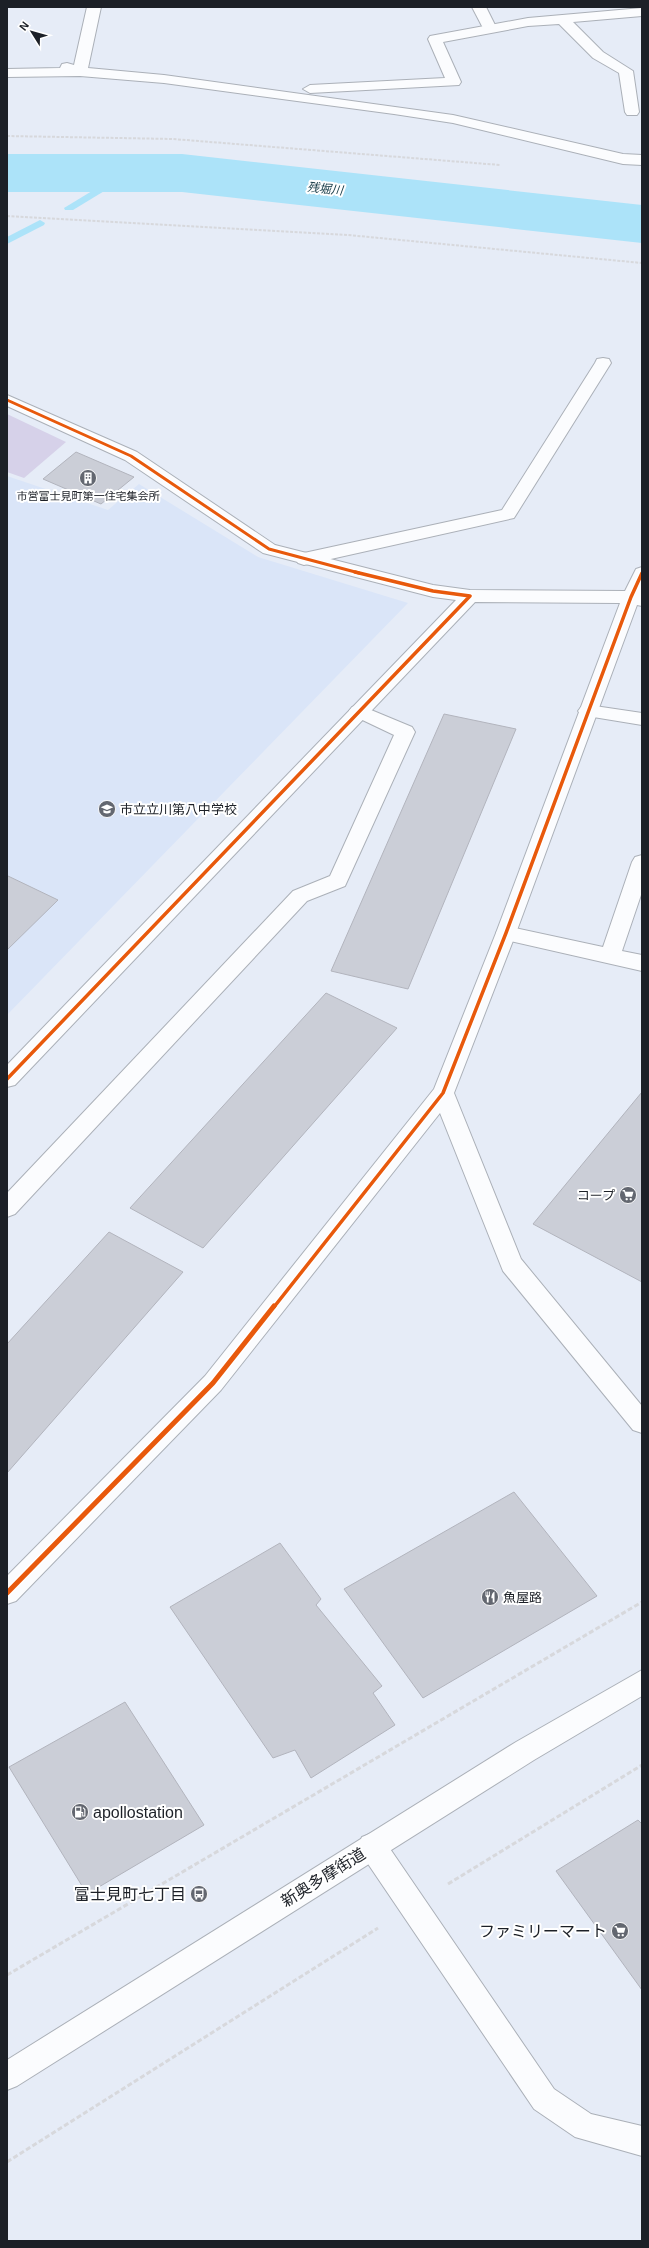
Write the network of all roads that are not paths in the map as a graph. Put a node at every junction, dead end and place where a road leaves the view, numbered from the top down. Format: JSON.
{"nodes":[{"id":1,"x":94,"y":7,"type":"edge"},
{"id":2,"x":479,"y":7,"type":"edge"},
{"id":3,"x":642,"y":12,"type":"edge"},
{"id":4,"x":562,"y":19,"type":"junction"},
{"id":5,"x":489,"y":28,"type":"junction"},
{"id":6,"x":7,"y":60,"type":"edge"},
{"id":7,"x":80,"y":72,"type":"junction"},
{"id":8,"x":7,"y":73,"type":"edge"},
{"id":9,"x":164,"y":79,"type":"junction"},
{"id":10,"x":632,"y":112,"type":"dead end"},
{"id":11,"x":642,"y":160,"type":"edge"},
{"id":12,"x":603,"y":363,"type":"dead end"},
{"id":13,"x":7,"y":400,"type":"edge"},
{"id":14,"x":304,"y":559,"type":"junction"},
{"id":15,"x":642,"y":573,"type":"edge"},
{"id":16,"x":470,"y":596,"type":"junction"},
{"id":17,"x":636,"y":599,"type":"edge"},
{"id":18,"x":588,"y":710,"type":"junction"},
{"id":19,"x":359,"y":711,"type":"junction"},
{"id":20,"x":642,"y":719,"type":"edge"},
{"id":21,"x":642,"y":862,"type":"edge"},
{"id":22,"x":506,"y":933,"type":"junction"},
{"id":23,"x":610,"y":956,"type":"junction"},
{"id":24,"x":642,"y":963,"type":"edge"},
{"id":25,"x":7,"y":1079,"type":"edge"},
{"id":26,"x":443,"y":1093,"type":"junction"},
{"id":27,"x":7,"y":1208,"type":"edge"},
{"id":28,"x":642,"y":1423,"type":"edge"},
{"id":29,"x":7,"y":1593,"type":"edge"},
{"id":30,"x":642,"y":1682,"type":"edge"},
{"id":31,"x":372,"y":1846,"type":"junction"},
{"id":32,"x":7,"y":2076,"type":"edge"},
{"id":33,"x":642,"y":2141,"type":"edge"}],
"edges":[{"from":1,"to":7,"type":"street"},
{"from":2,"to":5,"type":"street"},
{"from":3,"to":4,"type":"street"},
{"from":4,"to":5,"type":"street"},
{"from":4,"to":10,"type":"street"},
{"from":5,"to":9,"type":"street"},
{"from":6,"to":7,"type":"street"},
{"from":7,"to":8,"type":"street"},
{"from":7,"to":9,"type":"street"},
{"from":9,"to":11,"type":"street"},
{"from":12,"to":14,"type":"street"},
{"from":13,"to":14,"type":"street"},
{"from":14,"to":16,"type":"street"},
{"from":15,"to":17,"type":"street"},
{"from":16,"to":17,"type":"street"},
{"from":16,"to":19,"type":"street"},
{"from":17,"to":18,"type":"street"},
{"from":18,"to":20,"type":"street"},
{"from":18,"to":22,"type":"street"},
{"from":19,"to":25,"type":"street"},
{"from":19,"to":27,"type":"street"},
{"from":21,"to":23,"type":"street"},
{"from":22,"to":23,"type":"street"},
{"from":22,"to":26,"type":"street"},
{"from":23,"to":24,"type":"street"},
{"from":26,"to":28,"type":"street"},
{"from":26,"to":29,"type":"street"},
{"from":30,"to":31,"type":"street","name":"新奥多摩街道"},
{"from":31,"to":32,"type":"street","name":"新奥多摩街道"},
{"from":31,"to":33,"type":"street"}]}
